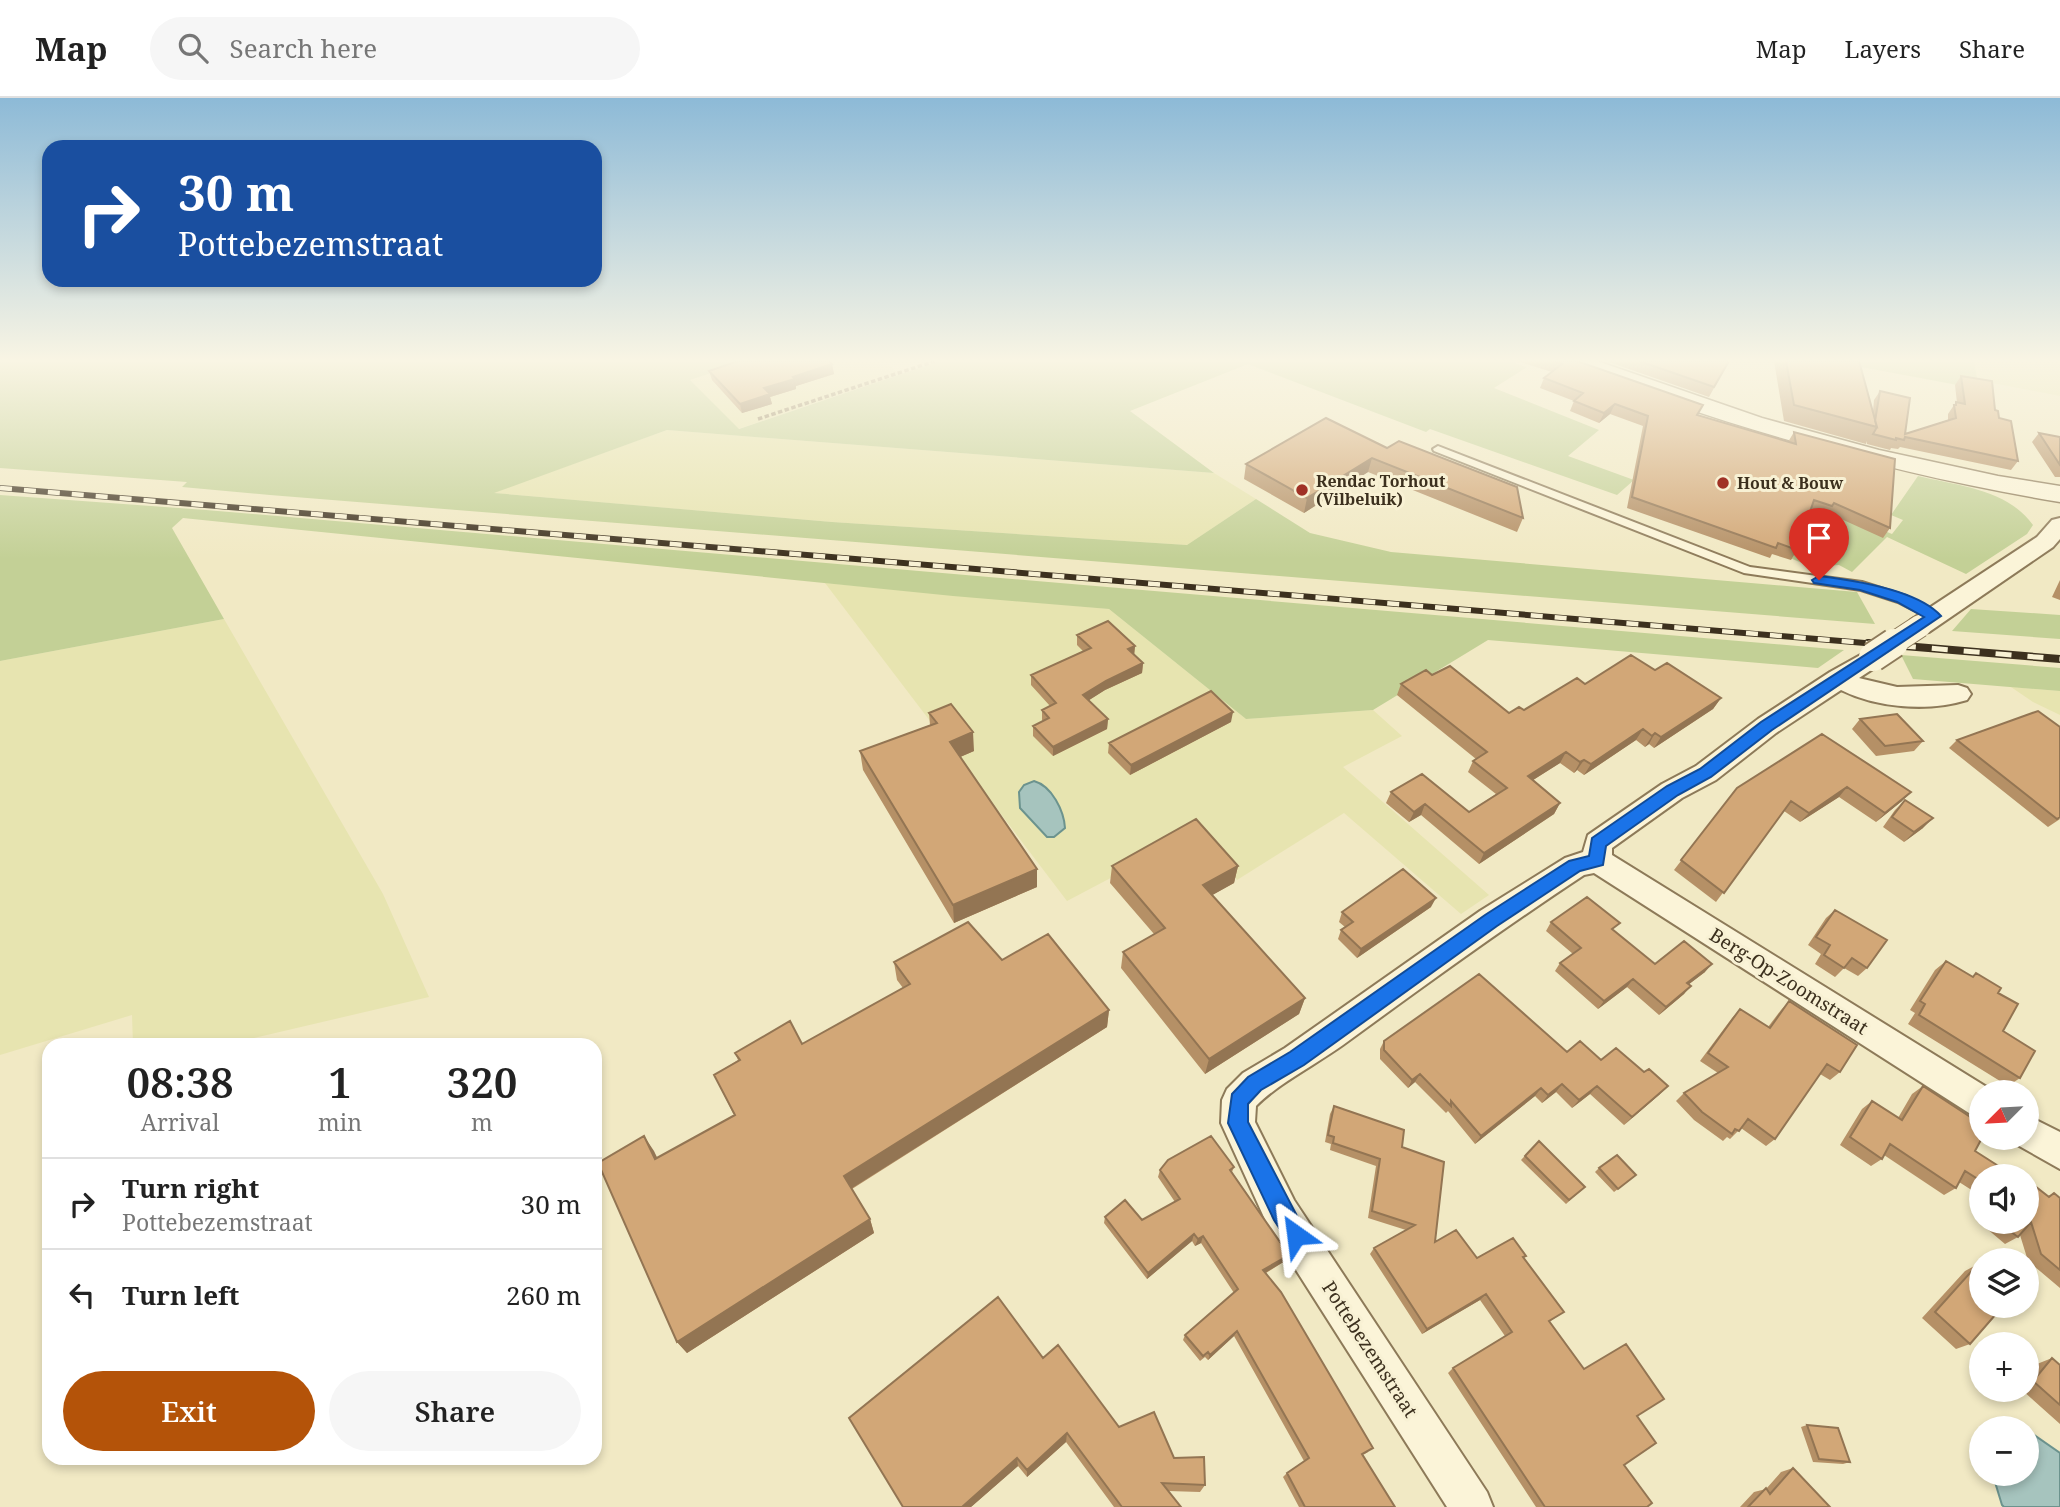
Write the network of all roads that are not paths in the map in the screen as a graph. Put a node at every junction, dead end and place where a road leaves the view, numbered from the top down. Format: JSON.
{"nodes":[{"id":1,"x":1765,"y":427,"type":"edge"},
{"id":2,"x":1438,"y":449,"type":"dead end"},
{"id":3,"x":2059,"y":496,"type":"edge"},
{"id":4,"x":2060,"y":525,"type":"edge"},
{"id":5,"x":1927,"y":621,"type":"junction"},
{"id":6,"x":1839,"y":678,"type":"junction"},
{"id":7,"x":1958,"y":694,"type":"dead end"},
{"id":8,"x":1597,"y":860,"type":"junction"},
{"id":9,"x":1969,"y":1094,"type":"edge"},
{"id":10,"x":2039,"y":1139,"type":"edge"},
{"id":11,"x":2060,"y":1152,"type":"edge"},
{"id":12,"x":1472,"y":1507,"type":"edge"}],
"edges":[{"from":1,"to":3,"type":"street"},
{"from":2,"to":5,"type":"lane"},
{"from":4,"to":5,"type":"street"},
{"from":5,"to":6,"type":"street","bridge":true},
{"from":6,"to":7,"type":"street"},
{"from":6,"to":8,"type":"street"},
{"from":8,"to":9,"type":"street","name":"Berg-Op-Zoomstraat"},
{"from":8,"to":12,"type":"street","name":"Pottebezemstraat"},
{"from":10,"to":11,"type":"street"}]}
